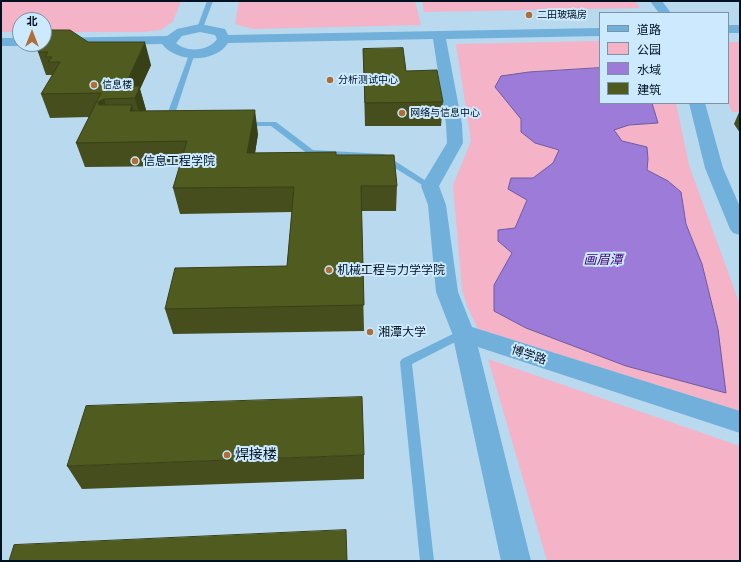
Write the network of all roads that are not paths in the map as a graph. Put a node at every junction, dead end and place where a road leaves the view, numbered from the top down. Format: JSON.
{"nodes":[{"id":1,"x":210,"y":1,"type":"edge"},
{"id":2,"x":656,"y":1,"type":"edge"},
{"id":3,"x":664,"y":12,"type":"edge"},
{"id":4,"x":200,"y":28,"type":"junction"},
{"id":5,"x":729,"y":29,"type":"edge"},
{"id":6,"x":740,"y":29,"type":"edge"},
{"id":7,"x":599,"y":32,"type":"edge"},
{"id":8,"x":439,"y":35,"type":"junction"},
{"id":9,"x":224,"y":38,"type":"junction"},
{"id":10,"x":170,"y":40,"type":"junction"},
{"id":11,"x":1,"y":42,"type":"edge"},
{"id":12,"x":12,"y":42,"type":"edge"},
{"id":13,"x":52,"y":42,"type":"edge"},
{"id":14,"x":192,"y":53,"type":"junction"},
{"id":15,"x":697,"y":104,"type":"edge"},
{"id":16,"x":235,"y":124,"type":"edge"},
{"id":17,"x":168,"y":125,"type":"edge"},
{"id":18,"x":430,"y":186,"type":"junction"},
{"id":19,"x":740,"y":230,"type":"edge"},
{"id":20,"x":463,"y":334,"type":"junction"},
{"id":21,"x":740,"y":422,"type":"edge"},
{"id":22,"x":427,"y":561,"type":"edge"},
{"id":23,"x":516,"y":561,"type":"edge"}],
"edges":[{"from":1,"to":4,"type":"lane"},
{"from":2,"to":3,"type":"street"},
{"from":4,"to":9,"type":"street"},
{"from":4,"to":10,"type":"street"},
{"from":5,"to":6,"type":"street"},
{"from":7,"to":8,"type":"street"},
{"from":8,"to":9,"type":"street"},
{"from":8,"to":18,"type":"street"},
{"from":9,"to":14,"type":"street"},
{"from":10,"to":13,"type":"street"},
{"from":10,"to":14,"type":"street"},
{"from":11,"to":12,"type":"street"},
{"from":14,"to":17,"type":"lane"},
{"from":15,"to":19,"type":"street"},
{"from":16,"to":18,"type":"lane"},
{"from":18,"to":20,"type":"street"},
{"from":20,"to":21,"type":"street","name":"博学路"},
{"from":20,"to":22,"type":"lane"},
{"from":20,"to":23,"type":"street"}]}
